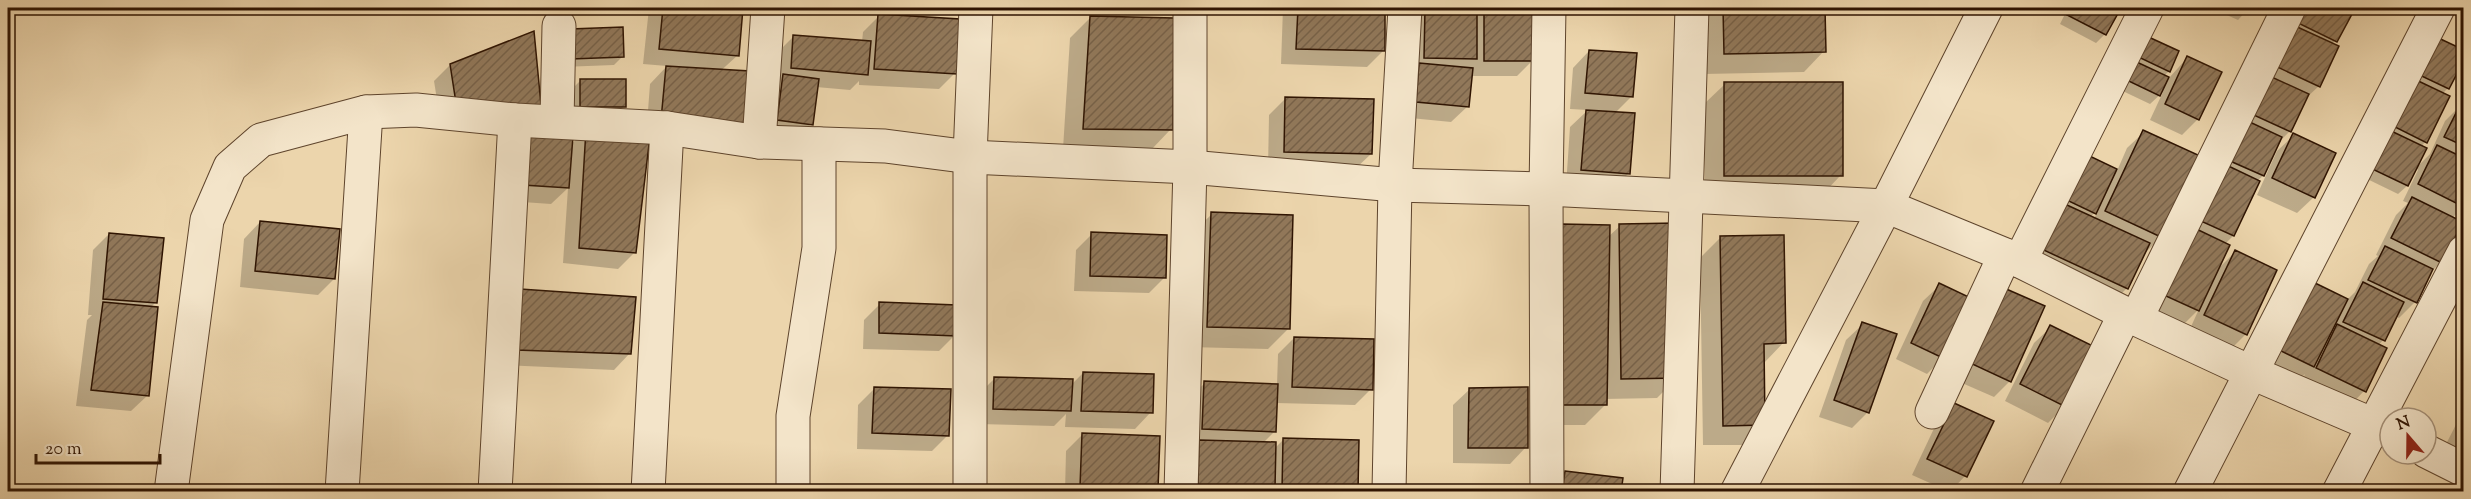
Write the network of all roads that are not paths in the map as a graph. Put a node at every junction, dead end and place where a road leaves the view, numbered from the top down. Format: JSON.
{"nodes":[{"id":1,"x":768,"y":8,"type":"edge"},
{"id":2,"x":976,"y":8,"type":"edge"},
{"id":3,"x":1190,"y":8,"type":"edge"},
{"id":4,"x":1405,"y":8,"type":"edge"},
{"id":5,"x":1550,"y":8,"type":"edge"},
{"id":6,"x":1692,"y":8,"type":"edge"},
{"id":7,"x":1986,"y":8,"type":"edge"},
{"id":8,"x":2147,"y":8,"type":"edge"},
{"id":9,"x":2289,"y":8,"type":"edge"},
{"id":10,"x":2438,"y":8,"type":"edge"},
{"id":11,"x":559,"y":26,"type":"dead end"},
{"id":12,"x":366,"y":112,"type":"junction"},
{"id":13,"x":514,"y":120,"type":"junction"},
{"id":14,"x":557,"y":121,"type":"junction"},
{"id":15,"x":667,"y":129,"type":"junction"},
{"id":16,"x":759,"y":142,"type":"junction"},
{"id":17,"x":819,"y":144,"type":"junction"},
{"id":18,"x":970,"y":157,"type":"junction"},
{"id":19,"x":1190,"y":167,"type":"junction"},
{"id":20,"x":1395,"y":185,"type":"junction"},
{"id":21,"x":1546,"y":189,"type":"junction"},
{"id":22,"x":1687,"y":197,"type":"junction"},
{"id":23,"x":1886,"y":206,"type":"junction"},
{"id":24,"x":2463,"y":252,"type":"edge"},
{"id":25,"x":2012,"y":258,"type":"junction"},
{"id":26,"x":2131,"y":317,"type":"junction"},
{"id":27,"x":2250,"y":372,"type":"junction"},
{"id":28,"x":2392,"y":406,"type":"edge"},
{"id":29,"x":1932,"y":412,"type":"dead end"},
{"id":30,"x":2378,"y":426,"type":"edge"},
{"id":31,"x":2378,"y":434,"type":"edge"},
{"id":32,"x":2438,"y":457,"type":"edge"},
{"id":33,"x":2463,"y":470,"type":"edge"},
{"id":34,"x":171,"y":492,"type":"edge"},
{"id":35,"x":342,"y":492,"type":"edge"},
{"id":36,"x":495,"y":492,"type":"edge"},
{"id":37,"x":648,"y":492,"type":"edge"},
{"id":38,"x":793,"y":492,"type":"edge"},
{"id":39,"x":970,"y":492,"type":"edge"},
{"id":40,"x":1181,"y":492,"type":"edge"},
{"id":41,"x":1389,"y":492,"type":"edge"},
{"id":42,"x":1547,"y":492,"type":"edge"},
{"id":43,"x":1677,"y":492,"type":"edge"},
{"id":44,"x":1737,"y":492,"type":"edge"},
{"id":45,"x":2037,"y":492,"type":"edge"},
{"id":46,"x":2190,"y":492,"type":"edge"},
{"id":47,"x":2340,"y":492,"type":"edge"}],
"edges":[{"from":1,"to":16,"type":"street"},
{"from":2,"to":18,"type":"street"},
{"from":3,"to":19,"type":"street"},
{"from":4,"to":20,"type":"street"},
{"from":5,"to":21,"type":"street"},
{"from":6,"to":22,"type":"street"},
{"from":7,"to":23,"type":"street"},
{"from":8,"to":25,"type":"street"},
{"from":9,"to":26,"type":"street"},
{"from":10,"to":27,"type":"street"},
{"from":11,"to":14,"type":"street"},
{"from":12,"to":13,"type":"street"},
{"from":12,"to":34,"type":"street"},
{"from":12,"to":35,"type":"street"},
{"from":13,"to":14,"type":"street"},
{"from":13,"to":36,"type":"street"},
{"from":14,"to":15,"type":"street"},
{"from":15,"to":16,"type":"street"},
{"from":15,"to":37,"type":"street"},
{"from":16,"to":17,"type":"street"},
{"from":17,"to":18,"type":"street"},
{"from":17,"to":38,"type":"street"},
{"from":18,"to":19,"type":"street"},
{"from":18,"to":39,"type":"street"},
{"from":19,"to":20,"type":"street"},
{"from":19,"to":40,"type":"street"},
{"from":20,"to":21,"type":"street"},
{"from":20,"to":41,"type":"street"},
{"from":21,"to":22,"type":"street"},
{"from":21,"to":42,"type":"street"},
{"from":22,"to":23,"type":"street"},
{"from":22,"to":43,"type":"street"},
{"from":23,"to":25,"type":"street"},
{"from":23,"to":44,"type":"street"},
{"from":24,"to":28,"type":"street"},
{"from":25,"to":26,"type":"street"},
{"from":25,"to":29,"type":"street"},
{"from":26,"to":27,"type":"street"},
{"from":26,"to":45,"type":"street"},
{"from":27,"to":30,"type":"street"},
{"from":27,"to":46,"type":"street"},
{"from":31,"to":47,"type":"street"},
{"from":32,"to":33,"type":"street"}]}
